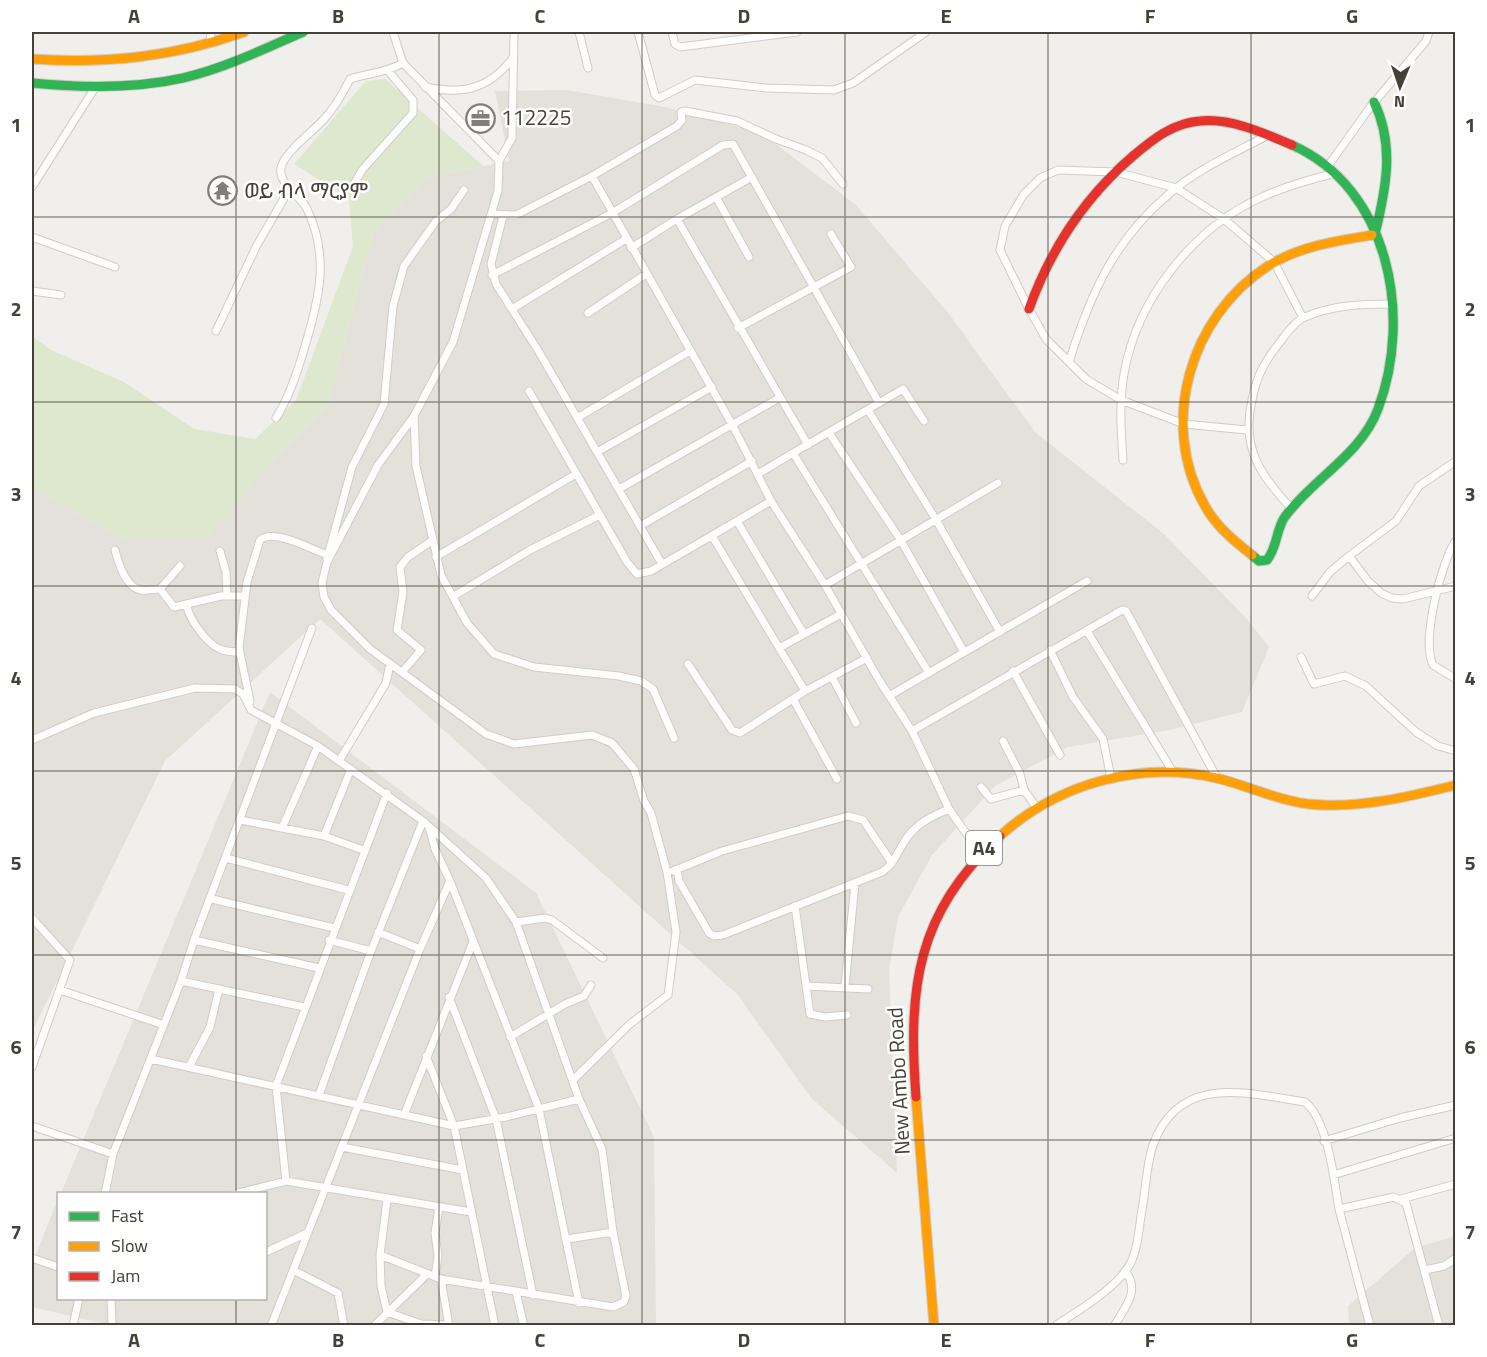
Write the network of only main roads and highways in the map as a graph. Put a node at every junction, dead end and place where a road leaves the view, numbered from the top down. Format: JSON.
{"nodes":[{"id":1,"x":244,"y":32,"type":"edge"},
{"id":2,"x":303,"y":32,"type":"edge"},
{"id":3,"x":32,"y":59,"type":"edge"},
{"id":4,"x":32,"y":83,"type":"edge"},
{"id":5,"x":1374,"y":102,"type":"road end"},
{"id":6,"x":1376,"y":234,"type":"junction"},
{"id":7,"x":1029,"y":309,"type":"road end"},
{"id":8,"x":1455,"y":784,"type":"edge"},
{"id":9,"x":934,"y":1326,"type":"edge"}],
"edges":[{"from":1,"to":3,"type":"main road"},
{"from":2,"to":4,"type":"main road"},
{"from":5,"to":6,"type":"main road"},
{"from":6,"to":6,"type":"main road"},
{"from":6,"to":7,"type":"main road"},
{"from":8,"to":9,"type":"main road","name":"New Ambo Road","number":"A4"}]}
